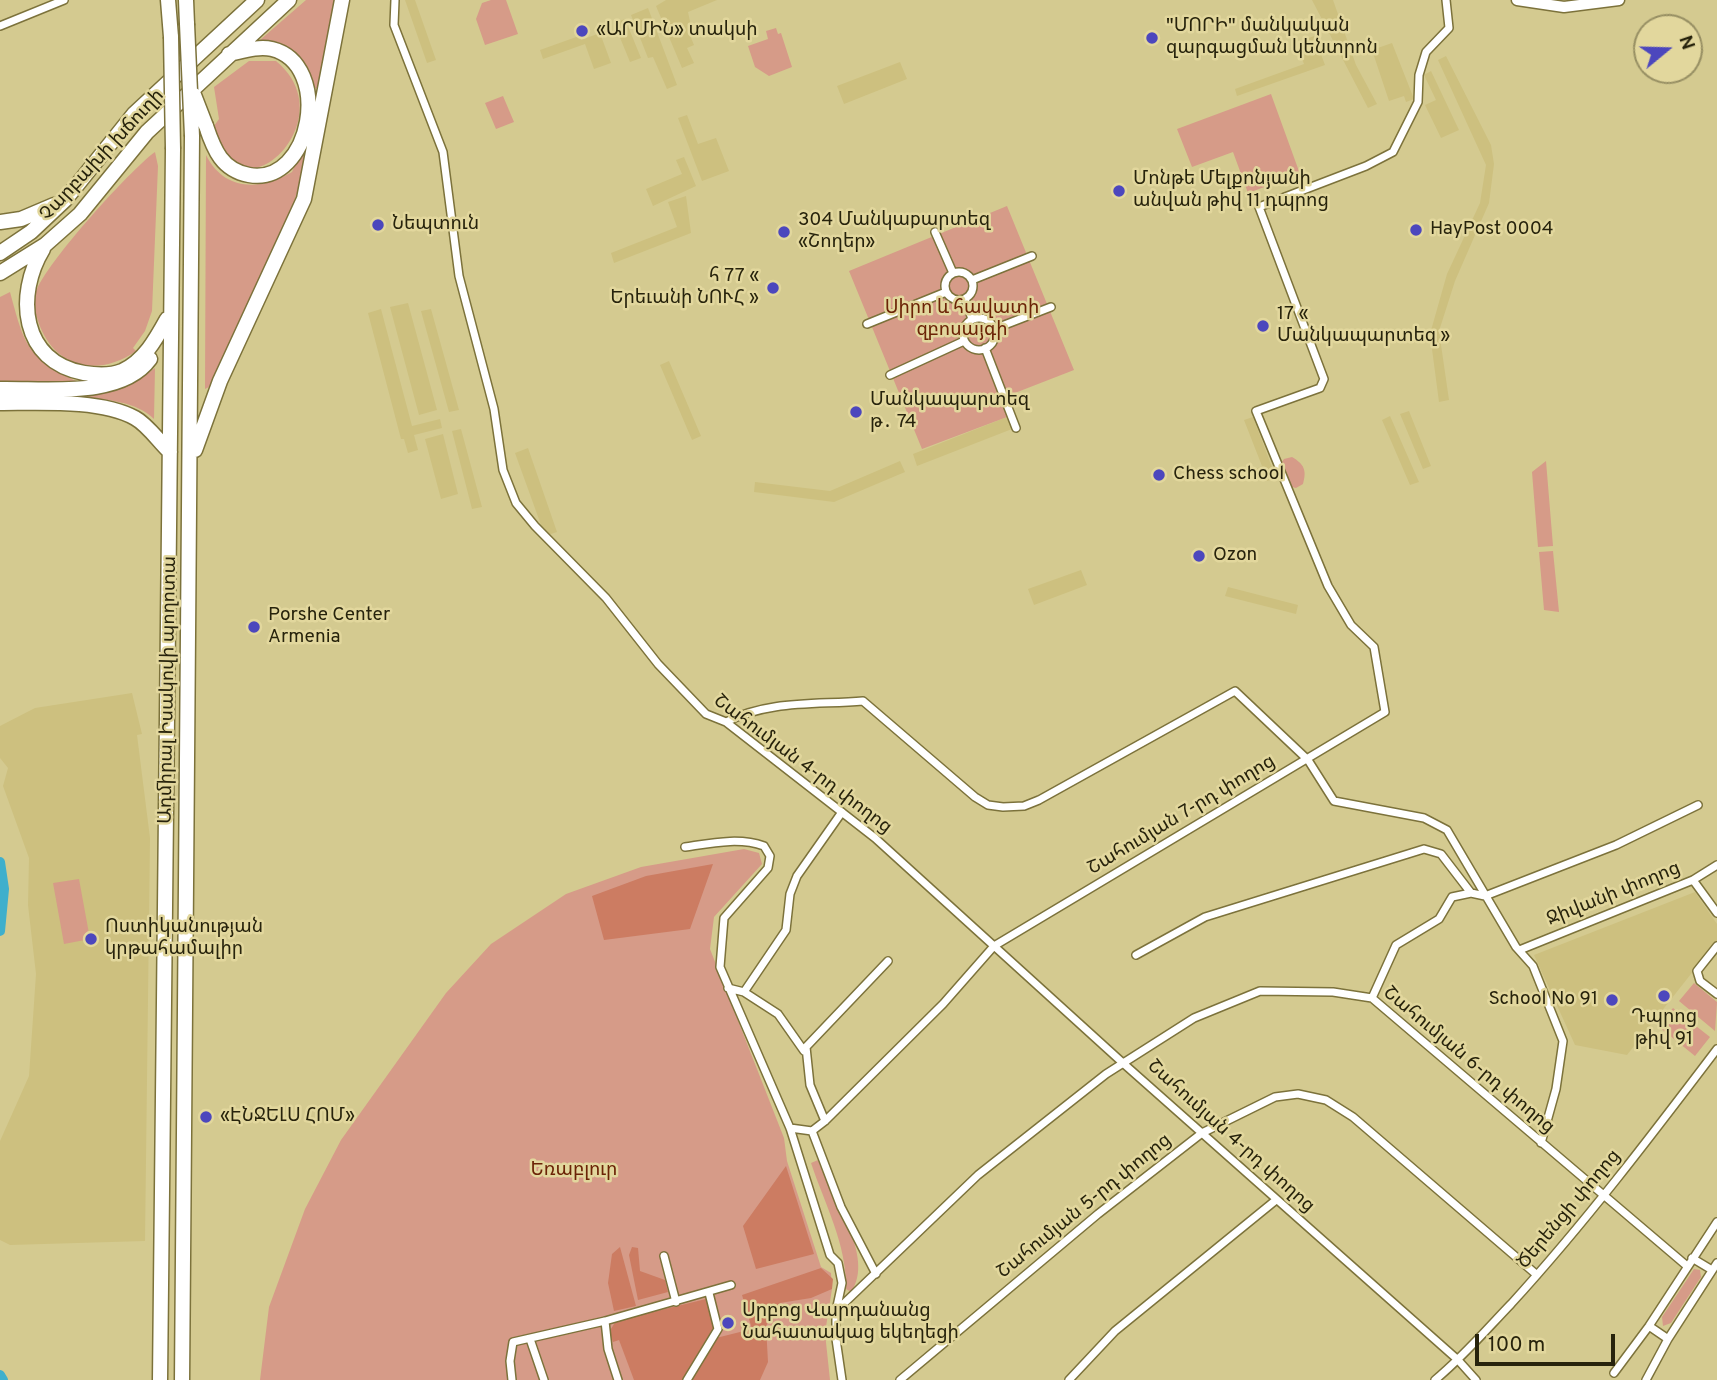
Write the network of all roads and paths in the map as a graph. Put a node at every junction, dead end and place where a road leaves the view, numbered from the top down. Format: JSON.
{"nodes":[{"id":1,"x":64,"y":0,"type":"edge"},
{"id":2,"x":168,"y":0,"type":"edge"},
{"id":3,"x":257,"y":0,"type":"edge"},
{"id":4,"x":342,"y":0,"type":"edge"},
{"id":5,"x":395,"y":0,"type":"edge"},
{"id":6,"x":1446,"y":0,"type":"edge"},
{"id":7,"x":1517,"y":0,"type":"edge"},
{"id":8,"x":1534,"y":0,"type":"edge"},
{"id":9,"x":1596,"y":0,"type":"edge"},
{"id":10,"x":1619,"y":0,"type":"edge"},
{"id":11,"x":283,"y":2,"type":"edge"},
{"id":12,"x":187,"y":9,"type":"edge"},
{"id":13,"x":0,"y":26,"type":"edge"},
{"id":14,"x":228,"y":54,"type":"junction"},
{"id":15,"x":190,"y":84,"type":"junction"},
{"id":16,"x":65,"y":200,"type":"junction"},
{"id":17,"x":0,"y":222,"type":"edge"},
{"id":18,"x":935,"y":232,"type":"dead end"},
{"id":19,"x":45,"y":245,"type":"junction"},
{"id":20,"x":0,"y":253,"type":"edge"},
{"id":21,"x":1032,"y":256,"type":"dead end"},
{"id":22,"x":0,"y":273,"type":"edge"},
{"id":23,"x":953,"y":273,"type":"junction"},
{"id":24,"x":972,"y":280,"type":"junction"},
{"id":25,"x":946,"y":292,"type":"junction"},
{"id":26,"x":965,"y":299,"type":"junction"},
{"id":27,"x":1051,"y":307,"type":"dead end"},
{"id":28,"x":972,"y":319,"type":"junction"},
{"id":29,"x":169,"y":321,"type":"junction"},
{"id":30,"x":867,"y":324,"type":"dead end"},
{"id":31,"x":994,"y":329,"type":"junction"},
{"id":32,"x":964,"y":341,"type":"junction"},
{"id":33,"x":985,"y":348,"type":"junction"},
{"id":34,"x":890,"y":375,"type":"dead end"},
{"id":35,"x":0,"y":389,"type":"edge"},
{"id":36,"x":0,"y":403,"type":"edge"},
{"id":37,"x":1016,"y":428,"type":"dead end"},
{"id":38,"x":170,"y":452,"type":"junction"},
{"id":39,"x":192,"y":462,"type":"junction"},
{"id":40,"x":726,"y":722,"type":"junction"},
{"id":41,"x":1308,"y":760,"type":"junction"},
{"id":42,"x":1698,"y":805,"type":"dead end"},
{"id":43,"x":842,"y":812,"type":"junction"},
{"id":44,"x":685,"y":847,"type":"dead end"},
{"id":45,"x":1717,"y":865,"type":"edge"},
{"id":46,"x":1692,"y":880,"type":"junction"},
{"id":47,"x":1471,"y":893,"type":"junction"},
{"id":48,"x":1485,"y":896,"type":"junction"},
{"id":49,"x":1717,"y":914,"type":"edge"},
{"id":50,"x":994,"y":946,"type":"junction"},
{"id":51,"x":1717,"y":946,"type":"edge"},
{"id":52,"x":1522,"y":950,"type":"junction"},
{"id":53,"x":1136,"y":955,"type":"dead end"},
{"id":54,"x":888,"y":961,"type":"dead end"},
{"id":55,"x":728,"y":988,"type":"junction"},
{"id":56,"x":744,"y":992,"type":"junction"},
{"id":57,"x":1717,"y":994,"type":"edge"},
{"id":58,"x":1372,"y":998,"type":"junction"},
{"id":59,"x":1717,"y":1049,"type":"edge"},
{"id":60,"x":806,"y":1056,"type":"junction"},
{"id":61,"x":1124,"y":1064,"type":"junction"},
{"id":62,"x":825,"y":1121,"type":"junction"},
{"id":63,"x":790,"y":1128,"type":"junction"},
{"id":64,"x":811,"y":1131,"type":"junction"},
{"id":65,"x":1202,"y":1133,"type":"junction"},
{"id":66,"x":1541,"y":1143,"type":"junction"},
{"id":67,"x":1604,"y":1197,"type":"junction"},
{"id":68,"x":1276,"y":1200,"type":"junction"},
{"id":69,"x":1717,"y":1222,"type":"edge"},
{"id":70,"x":664,"y":1256,"type":"dead end"},
{"id":71,"x":1692,"y":1258,"type":"junction"},
{"id":72,"x":1687,"y":1266,"type":"junction"},
{"id":73,"x":1714,"y":1267,"type":"edge"},
{"id":74,"x":876,"y":1274,"type":"junction"},
{"id":75,"x":1537,"y":1275,"type":"junction"},
{"id":76,"x":731,"y":1285,"type":"dead end"},
{"id":77,"x":709,"y":1293,"type":"junction"},
{"id":78,"x":676,"y":1302,"type":"junction"},
{"id":79,"x":836,"y":1311,"type":"junction"},
{"id":80,"x":605,"y":1321,"type":"junction"},
{"id":81,"x":1649,"y":1326,"type":"junction"},
{"id":82,"x":530,"y":1339,"type":"junction"},
{"id":83,"x":1668,"y":1339,"type":"junction"},
{"id":84,"x":1458,"y":1360,"type":"junction"},
{"id":85,"x":1614,"y":1373,"type":"dead end"},
{"id":86,"x":614,"y":1379,"type":"edge"},
{"id":87,"x":160,"y":1380,"type":"edge"},
{"id":88,"x":183,"y":1380,"type":"edge"},
{"id":89,"x":512,"y":1380,"type":"edge"},
{"id":90,"x":544,"y":1380,"type":"edge"},
{"id":91,"x":687,"y":1380,"type":"edge"},
{"id":92,"x":842,"y":1380,"type":"edge"},
{"id":93,"x":900,"y":1380,"type":"edge"},
{"id":94,"x":1069,"y":1380,"type":"edge"},
{"id":95,"x":1435,"y":1380,"type":"edge"},
{"id":96,"x":1476,"y":1380,"type":"edge"},
{"id":97,"x":1647,"y":1380,"type":"edge"}],
"edges":[{"from":1,"to":13,"type":"street"},
{"from":2,"to":29,"type":"highway","name":"Ադմիրալ Իսակովի պողոտա","bridge":true},
{"from":3,"to":16,"type":"highway","name":"Չարբախի խճուղի"},
{"from":4,"to":39,"type":"highway"},
{"from":5,"to":40,"type":"street","name":"Շահումյան 4-րդ փողոց"},
{"from":6,"to":41,"type":"street","name":"Շահումյան 7-րդ փողոց"},
{"from":7,"to":10,"type":"main road"},
{"from":8,"to":9,"type":"main road"},
{"from":11,"to":14,"type":"highway","name":"Չարբախի խճուղի"},
{"from":12,"to":15,"type":"highway","name":"Ադմիրալ Իսակովի պողոտա","bridge":true},
{"from":14,"to":15,"type":"highway","bridge":true},
{"from":14,"to":19,"type":"highway","name":"Չարբախի խճուղի"},
{"from":15,"to":39,"type":"highway","name":"Ադմիրալ Իսակովի պողոտա","bridge":true},
{"from":16,"to":17,"type":"highway"},
{"from":16,"to":20,"type":"highway","name":"Չարբախի խճուղի"},
{"from":18,"to":23,"type":"street"},
{"from":19,"to":22,"type":"highway","name":"Չարբախի խճուղի"},
{"from":19,"to":29,"type":"highway"},
{"from":21,"to":24,"type":"street"},
{"from":23,"to":24,"type":"street"},
{"from":23,"to":25,"type":"street"},
{"from":24,"to":26,"type":"street"},
{"from":25,"to":26,"type":"street"},
{"from":25,"to":30,"type":"street"},
{"from":26,"to":28,"type":"street"},
{"from":27,"to":31,"type":"street"},
{"from":28,"to":31,"type":"street"},
{"from":28,"to":32,"type":"street"},
{"from":29,"to":35,"type":"highway"},
{"from":29,"to":38,"type":"highway","name":"Ադմիրալ Իսակովի պողոտա"},
{"from":31,"to":33,"type":"street"},
{"from":32,"to":33,"type":"street"},
{"from":32,"to":34,"type":"street"},
{"from":33,"to":37,"type":"street"},
{"from":36,"to":38,"type":"highway"},
{"from":38,"to":87,"type":"highway","name":"Ադմիրալ Իսակովի պողոտա"},
{"from":39,"to":88,"type":"highway","name":"Ադմիրալ Իսակովի պողոտա"},
{"from":40,"to":41,"type":"street"},
{"from":40,"to":43,"type":"street","name":"Շահումյան 4-րդ փողոց"},
{"from":41,"to":48,"type":"street"},
{"from":41,"to":50,"type":"street","name":"Շահումյան 7-րդ փողոց"},
{"from":42,"to":48,"type":"street"},
{"from":43,"to":50,"type":"street","name":"Շահումյան 4-րդ փողոց"},
{"from":43,"to":56,"type":"street"},
{"from":44,"to":55,"type":"street"},
{"from":45,"to":46,"type":"street","name":"Ջիվանի փողոց"},
{"from":46,"to":49,"type":"street"},
{"from":46,"to":52,"type":"street","name":"Ջիվանի փողոց"},
{"from":47,"to":48,"type":"street"},
{"from":47,"to":53,"type":"street"},
{"from":47,"to":58,"type":"street"},
{"from":48,"to":52,"type":"street"},
{"from":50,"to":61,"type":"street","name":"Շահումյան 4-րդ փողոց"},
{"from":50,"to":62,"type":"street","name":"Շահումյան 7-րդ փողոց"},
{"from":51,"to":57,"type":"street"},
{"from":52,"to":66,"type":"street"},
{"from":54,"to":60,"type":"street"},
{"from":55,"to":56,"type":"street"},
{"from":55,"to":63,"type":"street"},
{"from":56,"to":60,"type":"street"},
{"from":58,"to":61,"type":"street","name":"Շահումյան 6-րդ փողոց"},
{"from":58,"to":66,"type":"street","name":"Շահումյան 6-րդ փողոց"},
{"from":59,"to":67,"type":"street","name":"Ծերենցի փողոց"},
{"from":60,"to":62,"type":"street"},
{"from":61,"to":65,"type":"street","name":"Շահումյան 4-րդ փողոց"},
{"from":61,"to":74,"type":"street","name":"Շահումյան 6-րդ փողոց"},
{"from":62,"to":64,"type":"street","name":"Շահումյան 7-րդ փողոց"},
{"from":63,"to":64,"type":"street"},
{"from":63,"to":79,"type":"street"},
{"from":64,"to":74,"type":"street"},
{"from":65,"to":68,"type":"street","name":"Շահումյան 4-րդ փողոց"},
{"from":65,"to":75,"type":"street","name":"Շահումյան 5-րդ փողոց"},
{"from":65,"to":93,"type":"street","name":"Շահումյան 5-րդ փողոց"},
{"from":66,"to":67,"type":"street","name":"Շահումյան 6-րդ փողոց"},
{"from":67,"to":72,"type":"street","name":"Շահումյան 6-րդ փողոց"},
{"from":67,"to":75,"type":"street","name":"Ծերենցի փողոց"},
{"from":68,"to":84,"type":"street","name":"Շահումյան 4-րդ փողոց"},
{"from":68,"to":94,"type":"street"},
{"from":69,"to":71,"type":"street"},
{"from":70,"to":78,"type":"street"},
{"from":71,"to":72,"type":"street"},
{"from":71,"to":73,"type":"street"},
{"from":72,"to":81,"type":"street"},
{"from":73,"to":83,"type":"street"},
{"from":74,"to":79,"type":"street","name":"Շահումյան 6-րդ փողոց"},
{"from":75,"to":84,"type":"street","name":"Ծերենցի փողոց"},
{"from":76,"to":77,"type":"street"},
{"from":77,"to":78,"type":"street"},
{"from":77,"to":91,"type":"street"},
{"from":78,"to":80,"type":"street"},
{"from":79,"to":92,"type":"street"},
{"from":80,"to":82,"type":"street"},
{"from":80,"to":86,"type":"street"},
{"from":81,"to":83,"type":"street"},
{"from":81,"to":85,"type":"street"},
{"from":82,"to":89,"type":"street"},
{"from":82,"to":90,"type":"street"},
{"from":83,"to":97,"type":"street"},
{"from":84,"to":95,"type":"street","name":"Ծերենցի փողոց"},
{"from":84,"to":96,"type":"street","name":"Շահումյան 4-րդ փողոց"}]}
